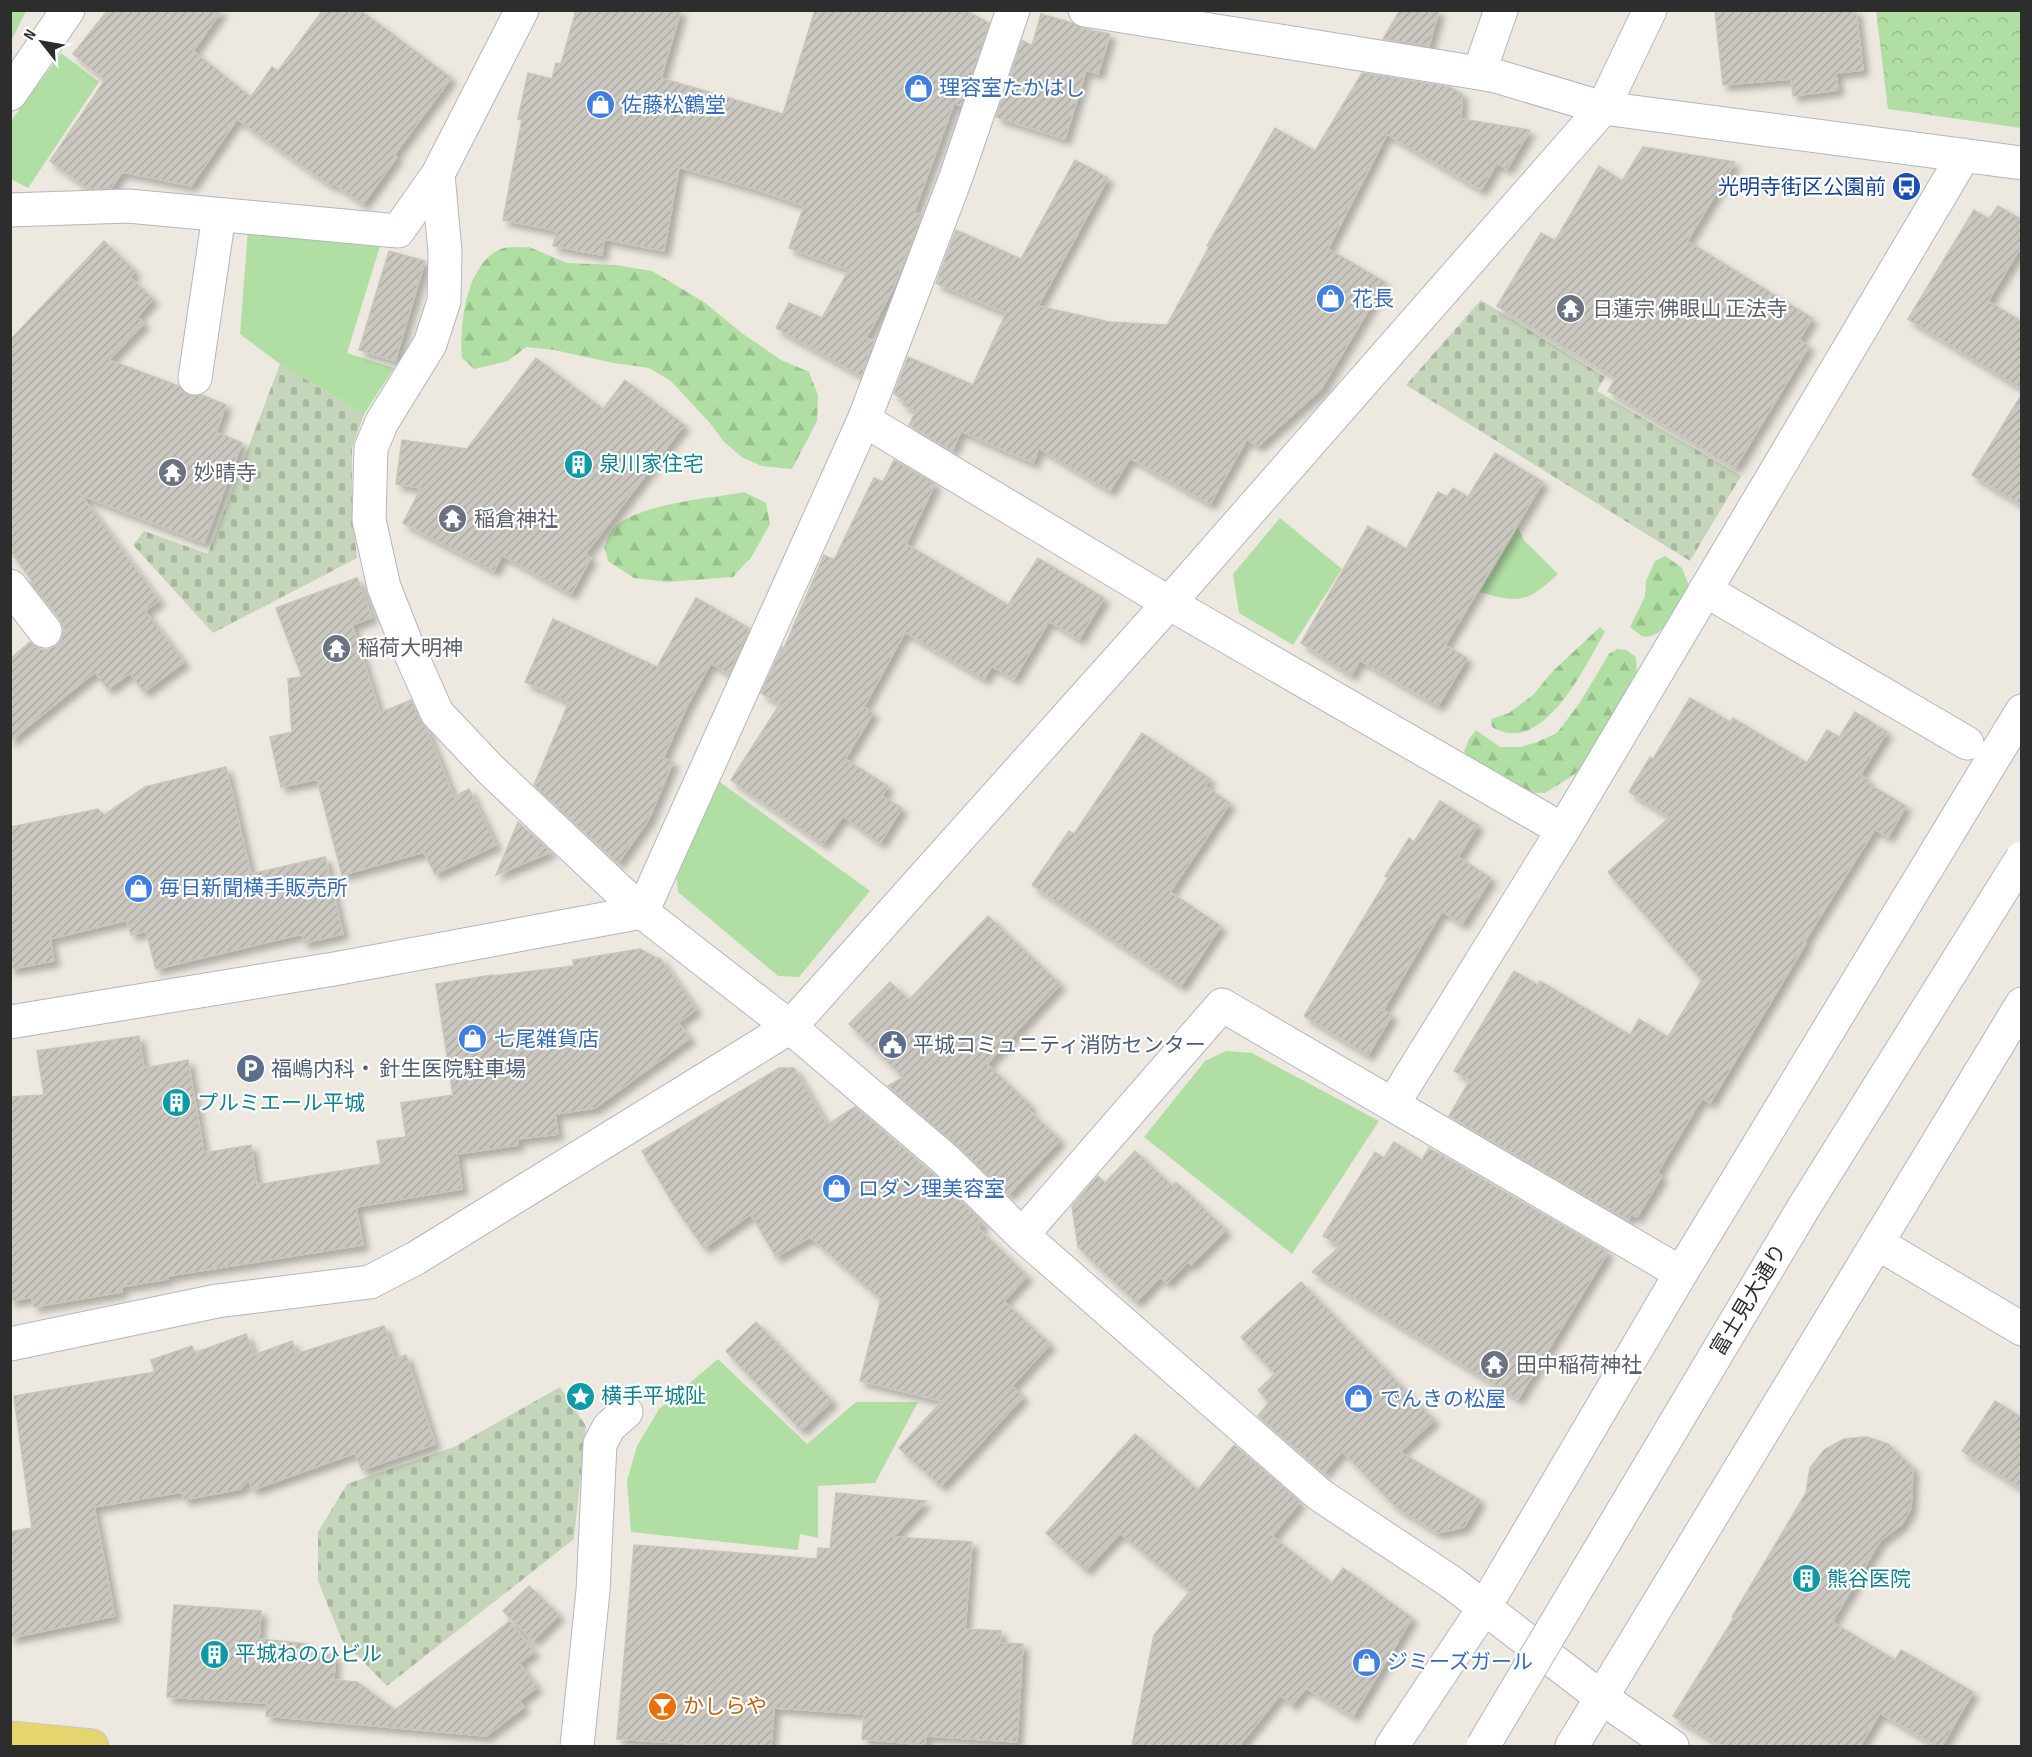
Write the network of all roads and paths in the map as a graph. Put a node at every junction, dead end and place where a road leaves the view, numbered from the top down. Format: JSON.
{"nodes":[{"id":1,"x":68,"y":10,"type":"edge"},
{"id":2,"x":522,"y":10,"type":"edge"},
{"id":3,"x":1013,"y":10,"type":"edge"},
{"id":4,"x":1084,"y":10,"type":"edge"},
{"id":5,"x":1501,"y":10,"type":"edge"},
{"id":6,"x":1650,"y":10,"type":"edge"},
{"id":7,"x":1479,"y":73,"type":"junction"},
{"id":8,"x":10,"y":94,"type":"edge"},
{"id":9,"x":1603,"y":108,"type":"junction"},
{"id":10,"x":1964,"y":155,"type":"junction"},
{"id":11,"x":2022,"y":163,"type":"edge"},
{"id":12,"x":438,"y":174,"type":"junction"},
{"id":13,"x":10,"y":210,"type":"edge"},
{"id":14,"x":219,"y":215,"type":"junction"},
{"id":15,"x":195,"y":378,"type":"dead end"},
{"id":16,"x":864,"y":420,"type":"junction"},
{"id":17,"x":10,"y":586,"type":"edge"},
{"id":18,"x":1705,"y":590,"type":"junction"},
{"id":19,"x":1169,"y":603,"type":"junction"},
{"id":20,"x":45,"y":631,"type":"dead end"},
{"id":21,"x":2022,"y":711,"type":"edge"},
{"id":22,"x":1967,"y":743,"type":"dead end"},
{"id":23,"x":1563,"y":830,"type":"junction"},
{"id":24,"x":2022,"y":858,"type":"edge"},
{"id":25,"x":642,"y":912,"type":"junction"},
{"id":26,"x":2022,"y":1004,"type":"edge"},
{"id":27,"x":10,"y":1022,"type":"edge"},
{"id":28,"x":790,"y":1026,"type":"junction"},
{"id":29,"x":1393,"y":1104,"type":"junction"},
{"id":30,"x":1022,"y":1235,"type":"junction"},
{"id":31,"x":1877,"y":1243,"type":"junction"},
{"id":32,"x":1681,"y":1274,"type":"junction"},
{"id":33,"x":2022,"y":1329,"type":"edge"},
{"id":34,"x":10,"y":1344,"type":"edge"},
{"id":35,"x":626,"y":1412,"type":"dead end"},
{"id":36,"x":1484,"y":1608,"type":"junction"},
{"id":37,"x":1602,"y":1698,"type":"junction"},
{"id":38,"x":10,"y":1738,"type":"edge"},
{"id":39,"x":92,"y":1746,"type":"edge"},
{"id":40,"x":577,"y":1746,"type":"edge"},
{"id":41,"x":1392,"y":1746,"type":"edge"},
{"id":42,"x":1483,"y":1746,"type":"edge"},
{"id":43,"x":1572,"y":1746,"type":"edge"},
{"id":44,"x":1672,"y":1746,"type":"edge"}],
"edges":[{"from":1,"to":8,"type":"street"},
{"from":2,"to":12,"type":"street"},
{"from":3,"to":16,"type":"street"},
{"from":4,"to":7,"type":"street"},
{"from":5,"to":7,"type":"street"},
{"from":6,"to":9,"type":"street"},
{"from":7,"to":9,"type":"street"},
{"from":9,"to":10,"type":"street"},
{"from":9,"to":19,"type":"street"},
{"from":10,"to":11,"type":"street"},
{"from":10,"to":18,"type":"street"},
{"from":12,"to":14,"type":"street"},
{"from":12,"to":25,"type":"street"},
{"from":13,"to":14,"type":"street"},
{"from":14,"to":15,"type":"street"},
{"from":16,"to":19,"type":"street"},
{"from":16,"to":25,"type":"street"},
{"from":17,"to":20,"type":"street"},
{"from":18,"to":22,"type":"street"},
{"from":18,"to":23,"type":"street"},
{"from":19,"to":23,"type":"street"},
{"from":19,"to":28,"type":"street"},
{"from":21,"to":32,"type":"street"},
{"from":23,"to":29,"type":"street"},
{"from":24,"to":42,"type":"street","name":"富士見大通り","bridge":true},
{"from":25,"to":27,"type":"street"},
{"from":25,"to":28,"type":"street"},
{"from":26,"to":31,"type":"street"},
{"from":28,"to":30,"type":"street"},
{"from":28,"to":34,"type":"street"},
{"from":29,"to":30,"type":"street"},
{"from":29,"to":32,"type":"street"},
{"from":30,"to":36,"type":"street"},
{"from":31,"to":33,"type":"street"},
{"from":31,"to":37,"type":"street"},
{"from":32,"to":36,"type":"street"},
{"from":35,"to":40,"type":"street"},
{"from":36,"to":37,"type":"street"},
{"from":36,"to":41,"type":"street"},
{"from":37,"to":43,"type":"street"},
{"from":37,"to":44,"type":"street"},
{"from":38,"to":39,"type":"main road"}]}
